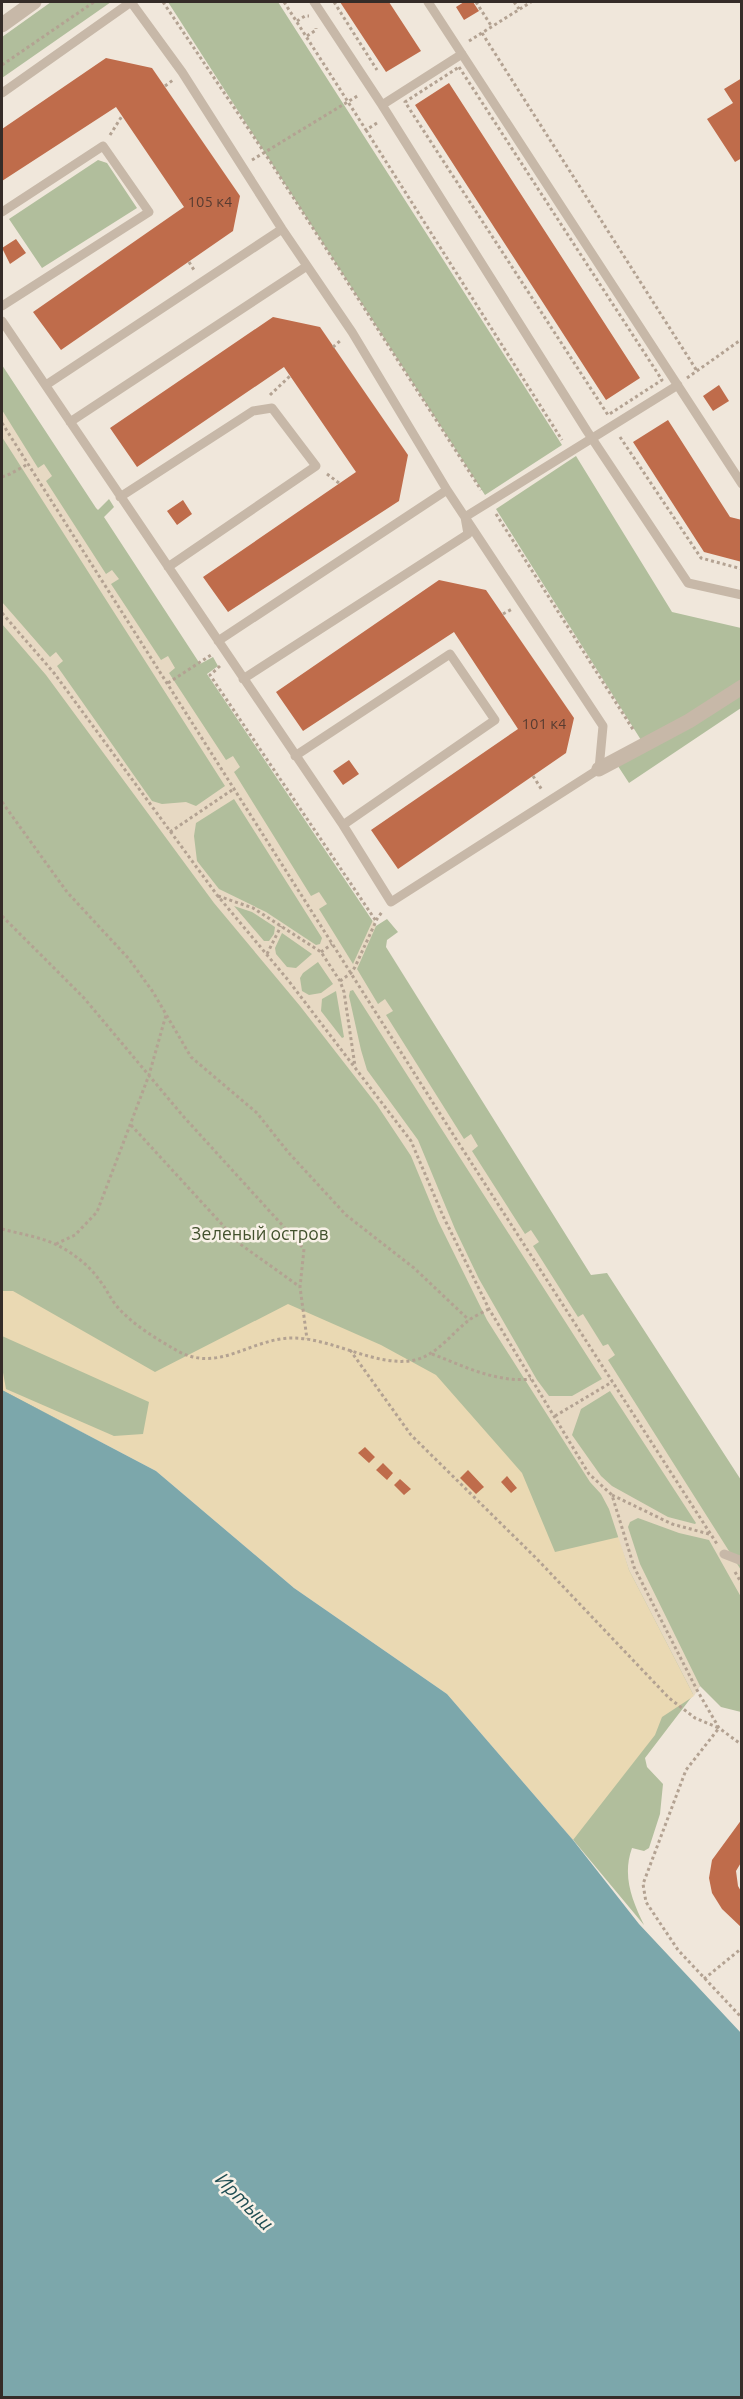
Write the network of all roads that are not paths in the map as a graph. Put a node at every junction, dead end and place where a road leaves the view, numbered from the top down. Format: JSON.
{"nodes":[{"id":1,"x":34,"y":2,"type":"edge"},
{"id":2,"x":131,"y":2,"type":"edge"},
{"id":3,"x":314,"y":2,"type":"edge"},
{"id":4,"x":428,"y":2,"type":"edge"},
{"id":5,"x":2,"y":25,"type":"edge"},
{"id":6,"x":462,"y":54,"type":"junction"},
{"id":7,"x":2,"y":93,"type":"edge"},
{"id":8,"x":382,"y":105,"type":"junction"},
{"id":9,"x":2,"y":212,"type":"edge"},
{"id":10,"x":282,"y":229,"type":"junction"},
{"id":11,"x":307,"y":266,"type":"junction"},
{"id":12,"x":2,"y":306,"type":"edge"},
{"id":13,"x":2,"y":321,"type":"edge"},
{"id":14,"x":46,"y":385,"type":"junction"},
{"id":15,"x":678,"y":385,"type":"junction"},
{"id":16,"x":70,"y":422,"type":"junction"},
{"id":17,"x":592,"y":438,"type":"junction"},
{"id":18,"x":741,"y":484,"type":"edge"},
{"id":19,"x":447,"y":490,"type":"junction"},
{"id":20,"x":120,"y":497,"type":"junction"},
{"id":21,"x":465,"y":517,"type":"junction"},
{"id":22,"x":168,"y":567,"type":"junction"},
{"id":23,"x":741,"y":595,"type":"edge"},
{"id":24,"x":218,"y":641,"type":"junction"},
{"id":25,"x":243,"y":679,"type":"junction"},
{"id":26,"x":741,"y":687,"type":"edge"},
{"id":27,"x":295,"y":756,"type":"junction"},
{"id":28,"x":599,"y":769,"type":"junction"},
{"id":29,"x":343,"y":825,"type":"junction"},
{"id":30,"x":724,"y":1554,"type":"road end"},
{"id":31,"x":741,"y":1561,"type":"edge"}],
"edges":[{"from":1,"to":5,"type":"street"},
{"from":2,"to":7,"type":"lane"},
{"from":2,"to":10,"type":"lane"},
{"from":3,"to":8,"type":"lane"},
{"from":4,"to":6,"type":"lane"},
{"from":6,"to":8,"type":"lane"},
{"from":6,"to":15,"type":"lane"},
{"from":8,"to":17,"type":"lane"},
{"from":9,"to":12,"type":"lane"},
{"from":10,"to":11,"type":"lane"},
{"from":10,"to":14,"type":"lane"},
{"from":11,"to":16,"type":"lane"},
{"from":11,"to":19,"type":"lane"},
{"from":13,"to":14,"type":"lane"},
{"from":14,"to":16,"type":"lane"},
{"from":15,"to":17,"type":"lane"},
{"from":15,"to":18,"type":"lane"},
{"from":16,"to":20,"type":"lane"},
{"from":17,"to":21,"type":"lane"},
{"from":17,"to":23,"type":"lane"},
{"from":19,"to":21,"type":"lane"},
{"from":19,"to":24,"type":"lane"},
{"from":20,"to":22,"type":"lane"},
{"from":20,"to":22,"type":"lane"},
{"from":21,"to":25,"type":"lane"},
{"from":21,"to":28,"type":"lane"},
{"from":22,"to":24,"type":"lane"},
{"from":24,"to":25,"type":"lane"},
{"from":25,"to":27,"type":"lane"},
{"from":26,"to":28,"type":"street"},
{"from":27,"to":29,"type":"lane"},
{"from":27,"to":29,"type":"lane"},
{"from":28,"to":29,"type":"lane"},
{"from":30,"to":31,"type":"lane"}]}
